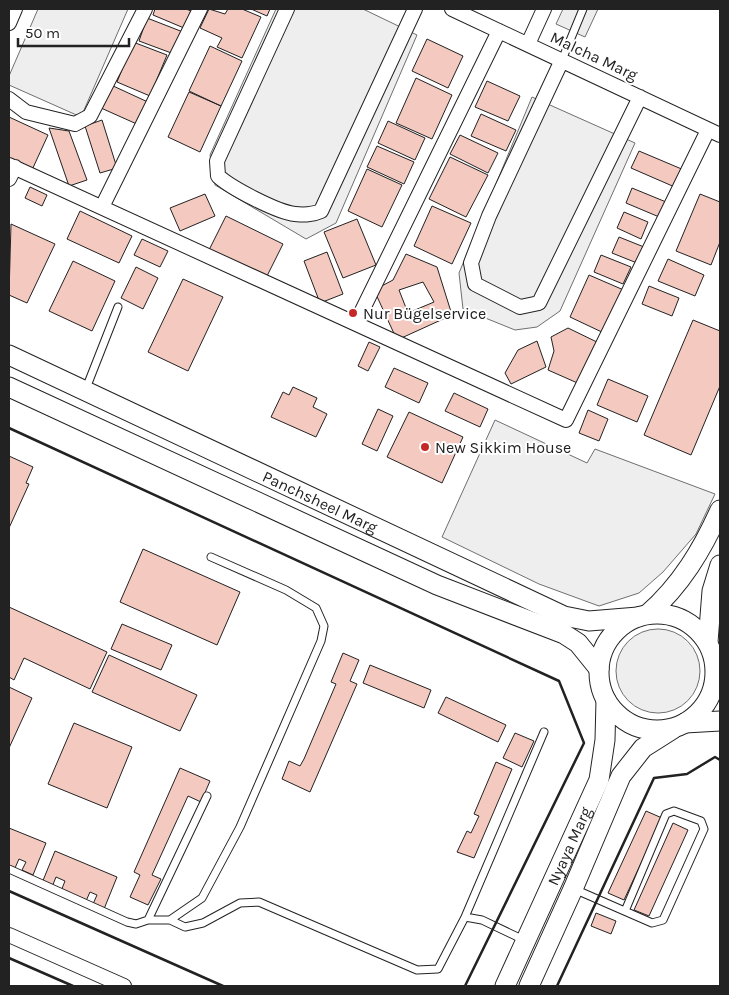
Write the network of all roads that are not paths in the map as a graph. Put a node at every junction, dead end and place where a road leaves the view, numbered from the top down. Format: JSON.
{"nodes":[{"id":1,"x":15,"y":9,"type":"edge"},
{"id":2,"x":145,"y":9,"type":"edge"},
{"id":3,"x":200,"y":9,"type":"edge"},
{"id":4,"x":287,"y":9,"type":"edge"},
{"id":5,"x":415,"y":9,"type":"edge"},
{"id":6,"x":452,"y":9,"type":"edge"},
{"id":7,"x":544,"y":9,"type":"edge"},
{"id":8,"x":582,"y":9,"type":"edge"},
{"id":9,"x":9,"y":23,"type":"edge"},
{"id":10,"x":499,"y":30,"type":"junction"},
{"id":11,"x":528,"y":44,"type":"junction"},
{"id":12,"x":562,"y":60,"type":"junction"},
{"id":13,"x":640,"y":97,"type":"junction"},
{"id":14,"x":9,"y":99,"type":"edge"},
{"id":15,"x":714,"y":132,"type":"edge"},
{"id":16,"x":11,"y":170,"type":"edge"},
{"id":17,"x":102,"y":207,"type":"junction"},
{"id":18,"x":118,"y":307,"type":"dead end"},
{"id":19,"x":356,"y":324,"type":"junction"},
{"id":20,"x":9,"y":355,"type":"edge"},
{"id":21,"x":9,"y":387,"type":"edge"},
{"id":22,"x":85,"y":391,"type":"junction"},
{"id":23,"x":720,"y":510,"type":"edge"},
{"id":24,"x":211,"y":557,"type":"dead end"},
{"id":25,"x":720,"y":565,"type":"edge"},
{"id":26,"x":643,"y":615,"type":"junction"},
{"id":27,"x":710,"y":646,"type":"junction"},
{"id":28,"x":599,"y":669,"type":"junction"},
{"id":29,"x":720,"y":673,"type":"edge"},
{"id":30,"x":606,"y":700,"type":"junction"},
{"id":31,"x":720,"y":721,"type":"edge"},
{"id":32,"x":681,"y":725,"type":"junction"},
{"id":33,"x":544,"y":732,"type":"dead end"},
{"id":34,"x":207,"y":796,"type":"dead end"},
{"id":35,"x":9,"y":869,"type":"edge"},
{"id":36,"x":574,"y":889,"type":"junction"},
{"id":37,"x":625,"y":911,"type":"junction"},
{"id":38,"x":465,"y":917,"type":"junction"},
{"id":39,"x":148,"y":920,"type":"junction"},
{"id":40,"x":170,"y":920,"type":"junction"},
{"id":41,"x":9,"y":935,"type":"edge"},
{"id":42,"x":526,"y":941,"type":"junction"},
{"id":43,"x":124,"y":986,"type":"edge"},
{"id":44,"x":505,"y":986,"type":"edge"},
{"id":45,"x":529,"y":986,"type":"edge"}],
"edges":[{"from":1,"to":9,"type":"street"},
{"from":2,"to":14,"type":"street"},
{"from":3,"to":17,"type":"street"},
{"from":4,"to":5,"type":"street"},
{"from":6,"to":10,"type":"street","name":"Malcha Marg"},
{"from":7,"to":11,"type":"street"},
{"from":8,"to":12,"type":"lane"},
{"from":10,"to":11,"type":"street","name":"Malcha Marg"},
{"from":10,"to":19,"type":"street"},
{"from":11,"to":12,"type":"street","name":"Malcha Marg"},
{"from":12,"to":13,"type":"street","name":"Malcha Marg"},
{"from":12,"to":13,"type":"street"},
{"from":13,"to":15,"type":"street","name":"Malcha Marg"},
{"from":15,"to":19,"type":"street"},
{"from":16,"to":17,"type":"street"},
{"from":17,"to":19,"type":"street"},
{"from":18,"to":22,"type":"lane"},
{"from":20,"to":22,"type":"main road","name":"Panchsheel Marg"},
{"from":21,"to":28,"type":"main road","name":"Panchsheel Marg"},
{"from":22,"to":26,"type":"main road","name":"Panchsheel Marg"},
{"from":23,"to":26,"type":"main road"},
{"from":24,"to":40,"type":"lane"},
{"from":25,"to":27,"type":"main road"},
{"from":26,"to":27,"type":"main road"},
{"from":26,"to":28,"type":"main road"},
{"from":27,"to":29,"type":"main road"},
{"from":27,"to":32,"type":"main road"},
{"from":28,"to":30,"type":"main road"},
{"from":30,"to":32,"type":"main road"},
{"from":30,"to":42,"type":"main road","name":"Nyaya Marg"},
{"from":31,"to":32,"type":"main road"},
{"from":32,"to":36,"type":"main road","name":"Nyaya Marg"},
{"from":33,"to":38,"type":"lane"},
{"from":34,"to":39,"type":"lane"},
{"from":35,"to":39,"type":"lane"},
{"from":36,"to":37,"type":"lane"},
{"from":36,"to":45,"type":"main road","name":"Nyaya Marg"},
{"from":37,"to":37,"type":"lane"},
{"from":38,"to":40,"type":"lane"},
{"from":38,"to":42,"type":"lane"},
{"from":39,"to":40,"type":"lane"},
{"from":41,"to":43,"type":"street"},
{"from":42,"to":44,"type":"main road","name":"Nyaya Marg"}]}
